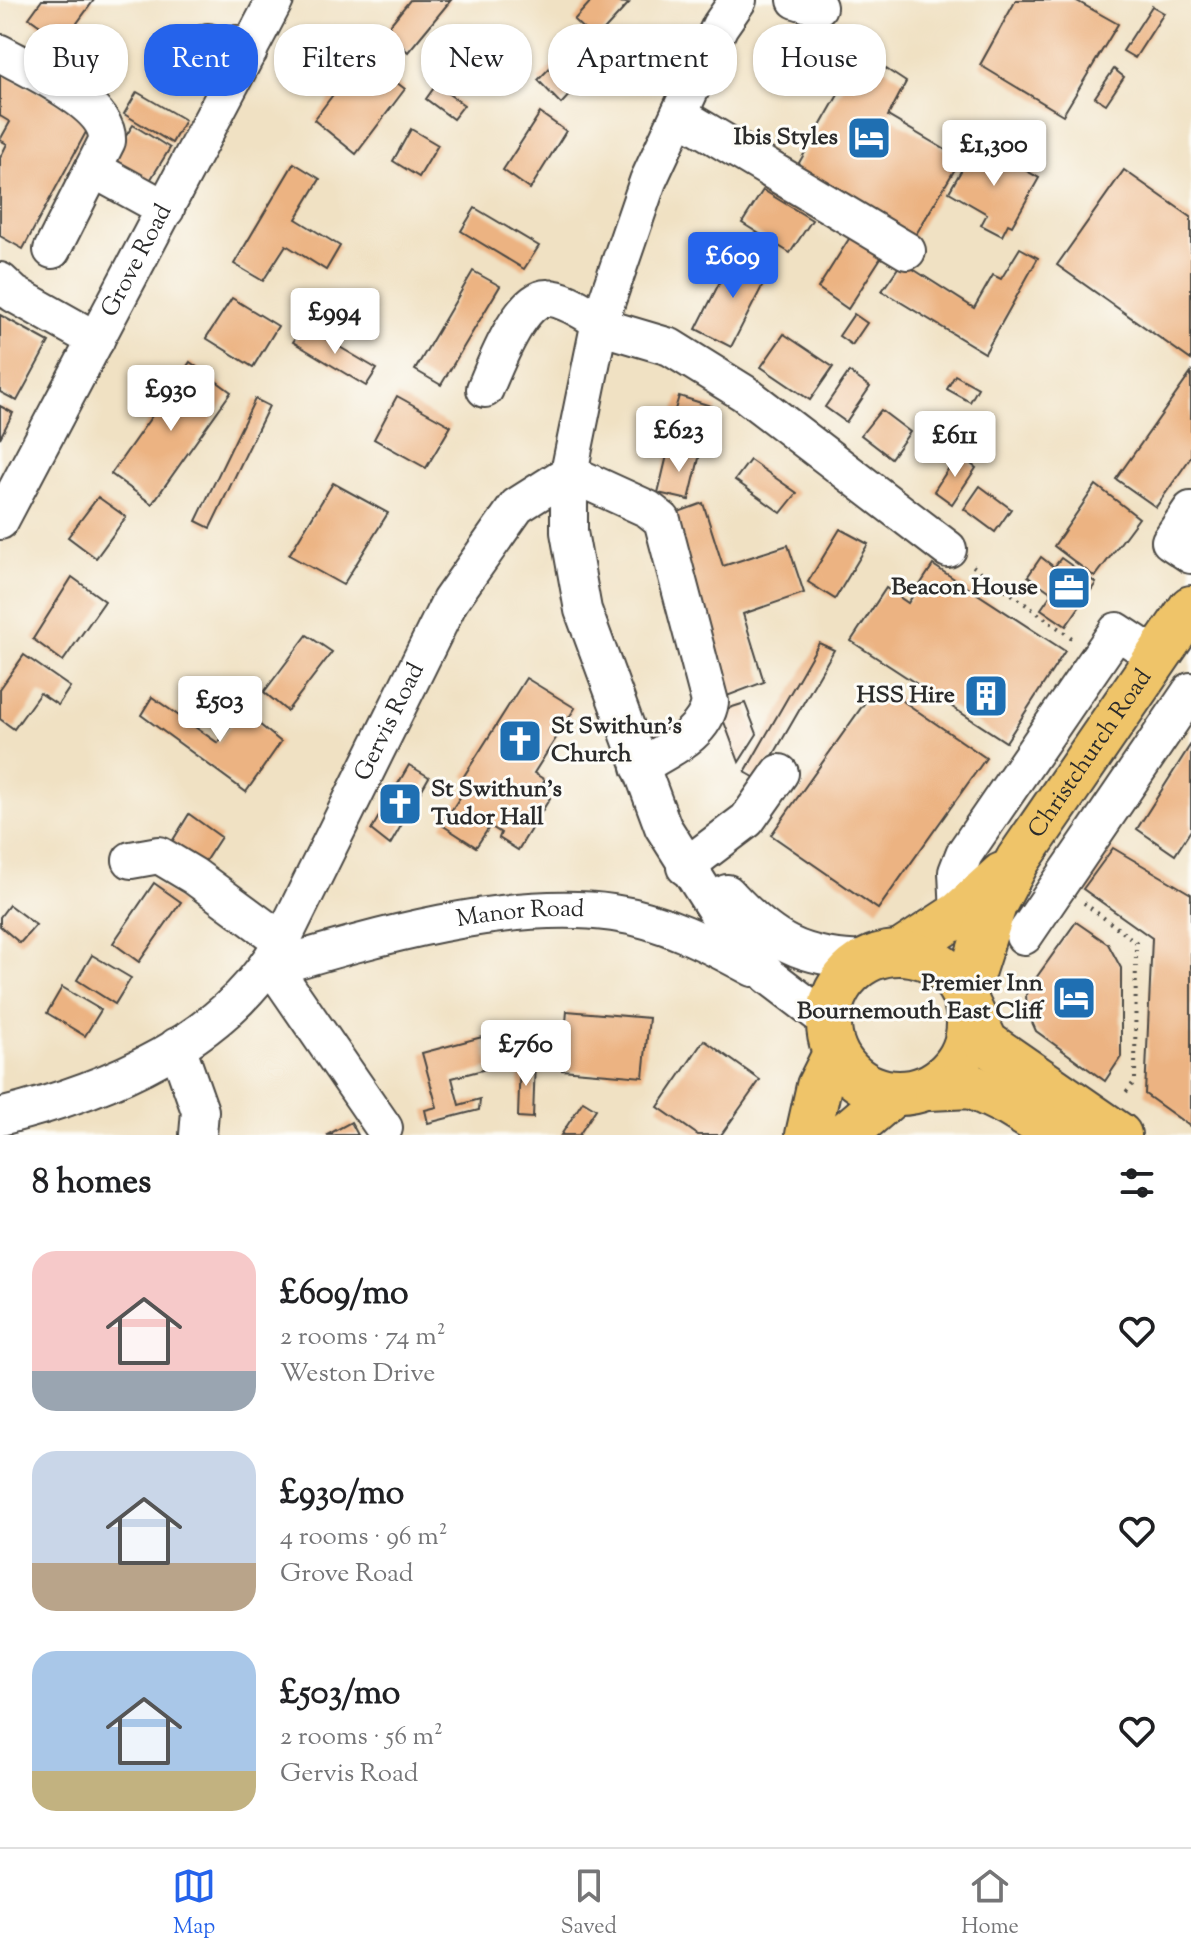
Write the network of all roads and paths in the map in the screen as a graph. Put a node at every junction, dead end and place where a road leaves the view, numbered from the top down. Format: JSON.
{"nodes":[{"id":1,"x":738,"y":0,"type":"edge"},
{"id":2,"x":272,"y":1,"type":"edge"},
{"id":3,"x":258,"y":31,"type":"edge"},
{"id":4,"x":0,"y":53,"type":"edge"},
{"id":5,"x":225,"y":96,"type":"edge"},
{"id":6,"x":679,"y":115,"type":"junction"},
{"id":7,"x":93,"y":169,"type":"junction"},
{"id":8,"x":166,"y":209,"type":"junction"},
{"id":9,"x":52,"y":250,"type":"dead end"},
{"id":10,"x":907,"y":251,"type":"dead end"},
{"id":11,"x":0,"y":281,"type":"edge"},
{"id":12,"x":599,"y":323,"type":"junction"},
{"id":13,"x":96,"y":340,"type":"junction"},
{"id":14,"x":485,"y":389,"type":"dead end"},
{"id":15,"x":569,"y":473,"type":"junction"},
{"id":16,"x":1191,"y":510,"type":"edge"},
{"id":17,"x":1,"y":516,"type":"edge"},
{"id":18,"x":948,"y":549,"type":"joint"},
{"id":19,"x":1191,"y":555,"type":"edge"},
{"id":20,"x":1191,"y":608,"type":"edge"},
{"id":21,"x":1099,"y":657,"type":"junction"},
{"id":22,"x":1153,"y":664,"type":"junction"},
{"id":23,"x":1189,"y":694,"type":"edge"},
{"id":24,"x":640,"y":767,"type":"junction"},
{"id":25,"x":780,"y":773,"type":"dead end"},
{"id":26,"x":131,"y":860,"type":"dead end"},
{"id":27,"x":1018,"y":860,"type":"junction"},
{"id":28,"x":692,"y":863,"type":"junction"},
{"id":29,"x":1060,"y":884,"type":"junction"},
{"id":30,"x":959,"y":914,"type":"junction"},
{"id":31,"x":1024,"y":936,"type":"dead end"},
{"id":32,"x":274,"y":955,"type":"junction"},
{"id":33,"x":885,"y":956,"type":"junction"},
{"id":34,"x":769,"y":976,"type":"junction"},
{"id":35,"x":966,"y":1000,"type":"junction"},
{"id":36,"x":832,"y":1038,"type":"junction"},
{"id":37,"x":177,"y":1046,"type":"junction"},
{"id":38,"x":911,"y":1091,"type":"junction"},
{"id":39,"x":0,"y":1117,"type":"edge"},
{"id":40,"x":51,"y":1120,"type":"edge"},
{"id":41,"x":384,"y":1128,"type":"dead end"},
{"id":42,"x":1111,"y":1129,"type":"edge"},
{"id":43,"x":1046,"y":1130,"type":"edge"},
{"id":44,"x":198,"y":1135,"type":"edge"},
{"id":45,"x":808,"y":1135,"type":"edge"},
{"id":46,"x":845,"y":1135,"type":"edge"}],
"edges":[{"from":1,"to":6,"type":"street"},
{"from":2,"to":3,"type":"street","name":"Grove Road"},
{"from":4,"to":7,"type":"street"},
{"from":5,"to":8,"type":"street","name":"Grove Road"},
{"from":6,"to":10,"type":"street"},
{"from":6,"to":12,"type":"street"},
{"from":7,"to":8,"type":"street"},
{"from":7,"to":9,"type":"street"},
{"from":8,"to":13,"type":"street","name":"Grove Road"},
{"from":11,"to":13,"type":"street"},
{"from":12,"to":14,"type":"street"},
{"from":12,"to":15,"type":"street"},
{"from":12,"to":18,"type":"street"},
{"from":13,"to":17,"type":"street","name":"Grove Road"},
{"from":15,"to":24,"type":"street"},
{"from":15,"to":24,"type":"street"},
{"from":15,"to":32,"type":"street","name":"Gervis Road"},
{"from":16,"to":19,"type":"street"},
{"from":18,"to":21,"type":"path"},
{"from":20,"to":22,"type":"main road","name":"Christchurch Road"},
{"from":21,"to":22,"type":"street"},
{"from":21,"to":30,"type":"street"},
{"from":22,"to":23,"type":"street"},
{"from":22,"to":27,"type":"main road","name":"Christchurch Road"},
{"from":23,"to":29,"type":"street"},
{"from":24,"to":28,"type":"street"},
{"from":25,"to":28,"type":"street"},
{"from":26,"to":32,"type":"street"},
{"from":27,"to":29,"type":"street"},
{"from":27,"to":30,"type":"main road","name":"Christchurch Road"},
{"from":27,"to":35,"type":"main road","name":"Christchurch Road"},
{"from":28,"to":33,"type":"street"},
{"from":28,"to":34,"type":"street"},
{"from":29,"to":31,"type":"street"},
{"from":29,"to":42,"type":"path"},
{"from":30,"to":33,"type":"main road","name":"Christchurch Road"},
{"from":32,"to":34,"type":"street","name":"Manor Road"},
{"from":32,"to":37,"type":"street","name":"Gervis Road"},
{"from":32,"to":41,"type":"street"},
{"from":33,"to":35,"type":"main road"},
{"from":33,"to":36,"type":"main road"},
{"from":34,"to":36,"type":"street"},
{"from":35,"to":38,"type":"main road"},
{"from":35,"to":42,"type":"main road"},
{"from":36,"to":38,"type":"main road"},
{"from":36,"to":45,"type":"main road"},
{"from":37,"to":40,"type":"street"},
{"from":37,"to":44,"type":"street"},
{"from":38,"to":43,"type":"main road"},
{"from":38,"to":46,"type":"main road"},
{"from":39,"to":40,"type":"street"}]}
